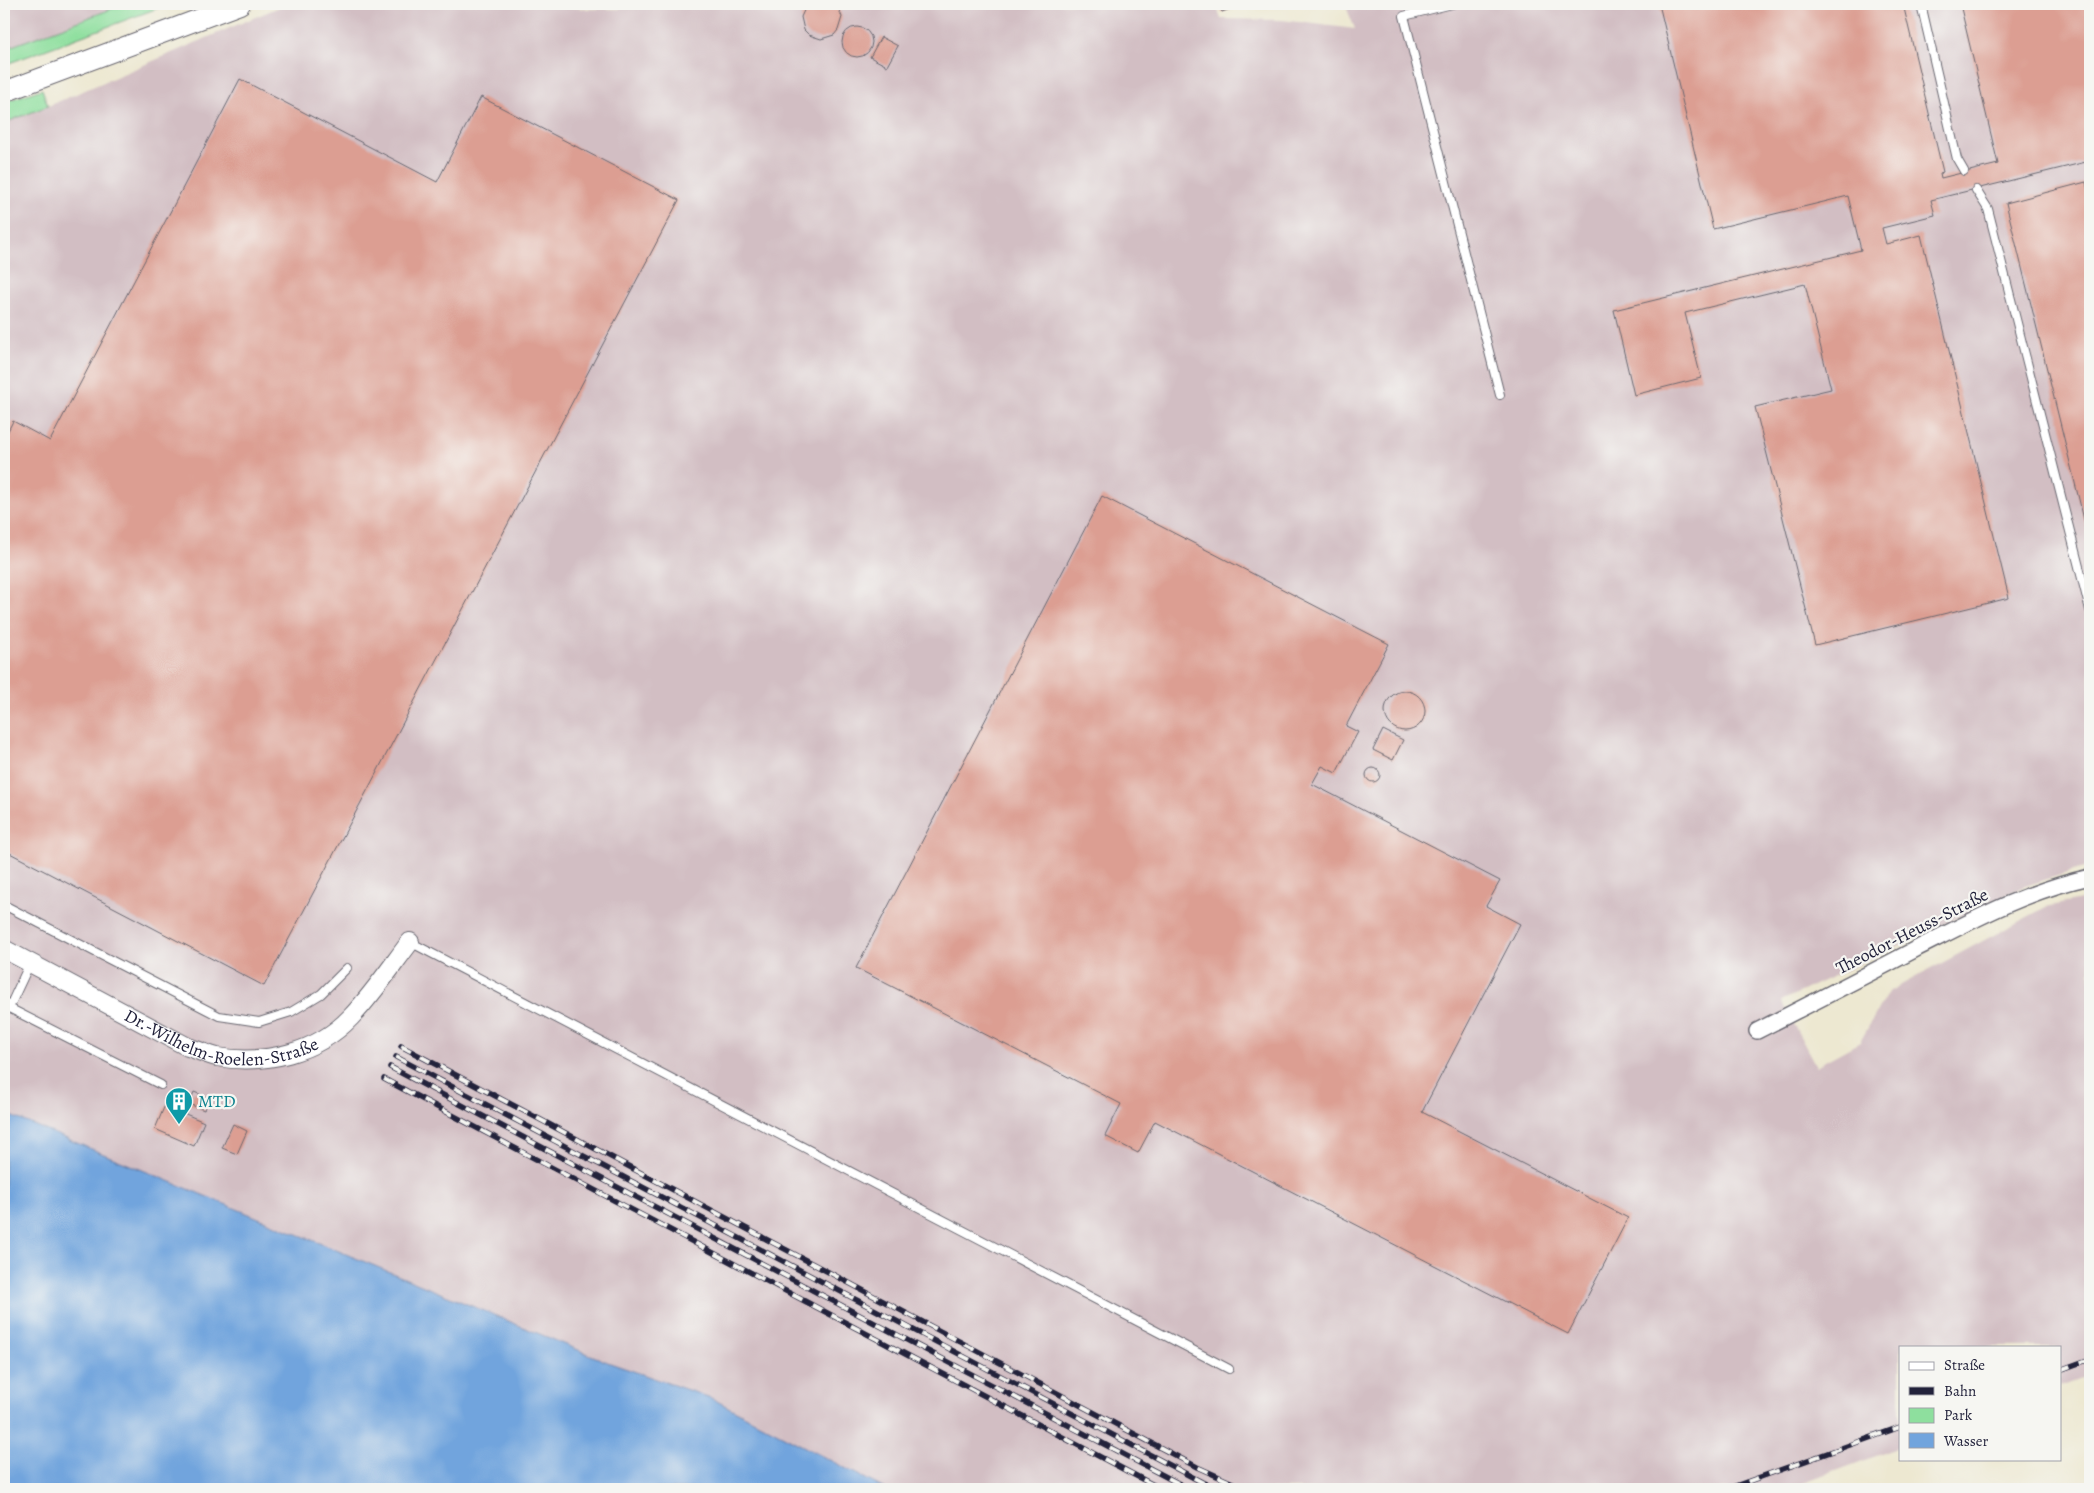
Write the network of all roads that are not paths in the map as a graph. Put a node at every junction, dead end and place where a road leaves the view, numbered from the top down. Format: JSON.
{"nodes":[{"id":1,"x":240,"y":4,"type":"edge"},
{"id":2,"x":1452,"y":4,"type":"edge"},
{"id":3,"x":1921,"y":4,"type":"edge"},
{"id":4,"x":4,"y":92,"type":"edge"},
{"id":5,"x":1964,"y":170,"type":"dead end"},
{"id":6,"x":1976,"y":190,"type":"dead end"},
{"id":7,"x":1500,"y":395,"type":"dead end"},
{"id":8,"x":2090,"y":610,"type":"edge"},
{"id":9,"x":2090,"y":877,"type":"edge"},
{"id":10,"x":4,"y":905,"type":"edge"},
{"id":11,"x":410,"y":942,"type":"joint"},
{"id":12,"x":4,"y":949,"type":"edge"},
{"id":13,"x":30,"y":963,"type":"junction"},
{"id":14,"x":347,"y":968,"type":"dead end"},
{"id":15,"x":1757,"y":1031,"type":"dead end"},
{"id":16,"x":161,"y":1085,"type":"dead end"},
{"id":17,"x":1229,"y":1369,"type":"dead end"}],
"edges":[{"from":1,"to":4,"type":"main road"},
{"from":2,"to":7,"type":"lane"},
{"from":3,"to":5,"type":"lane"},
{"from":6,"to":8,"type":"lane"},
{"from":9,"to":15,"type":"street","name":"Theodor-Heuss-Straße"},
{"from":10,"to":14,"type":"lane"},
{"from":11,"to":13,"type":"street","name":"Dr.-Wilhelm-Roelen-Straße"},
{"from":11,"to":17,"type":"lane"},
{"from":12,"to":13,"type":"street","name":"Dr.-Wilhelm-Roelen-Straße"},
{"from":13,"to":16,"type":"lane"}]}
